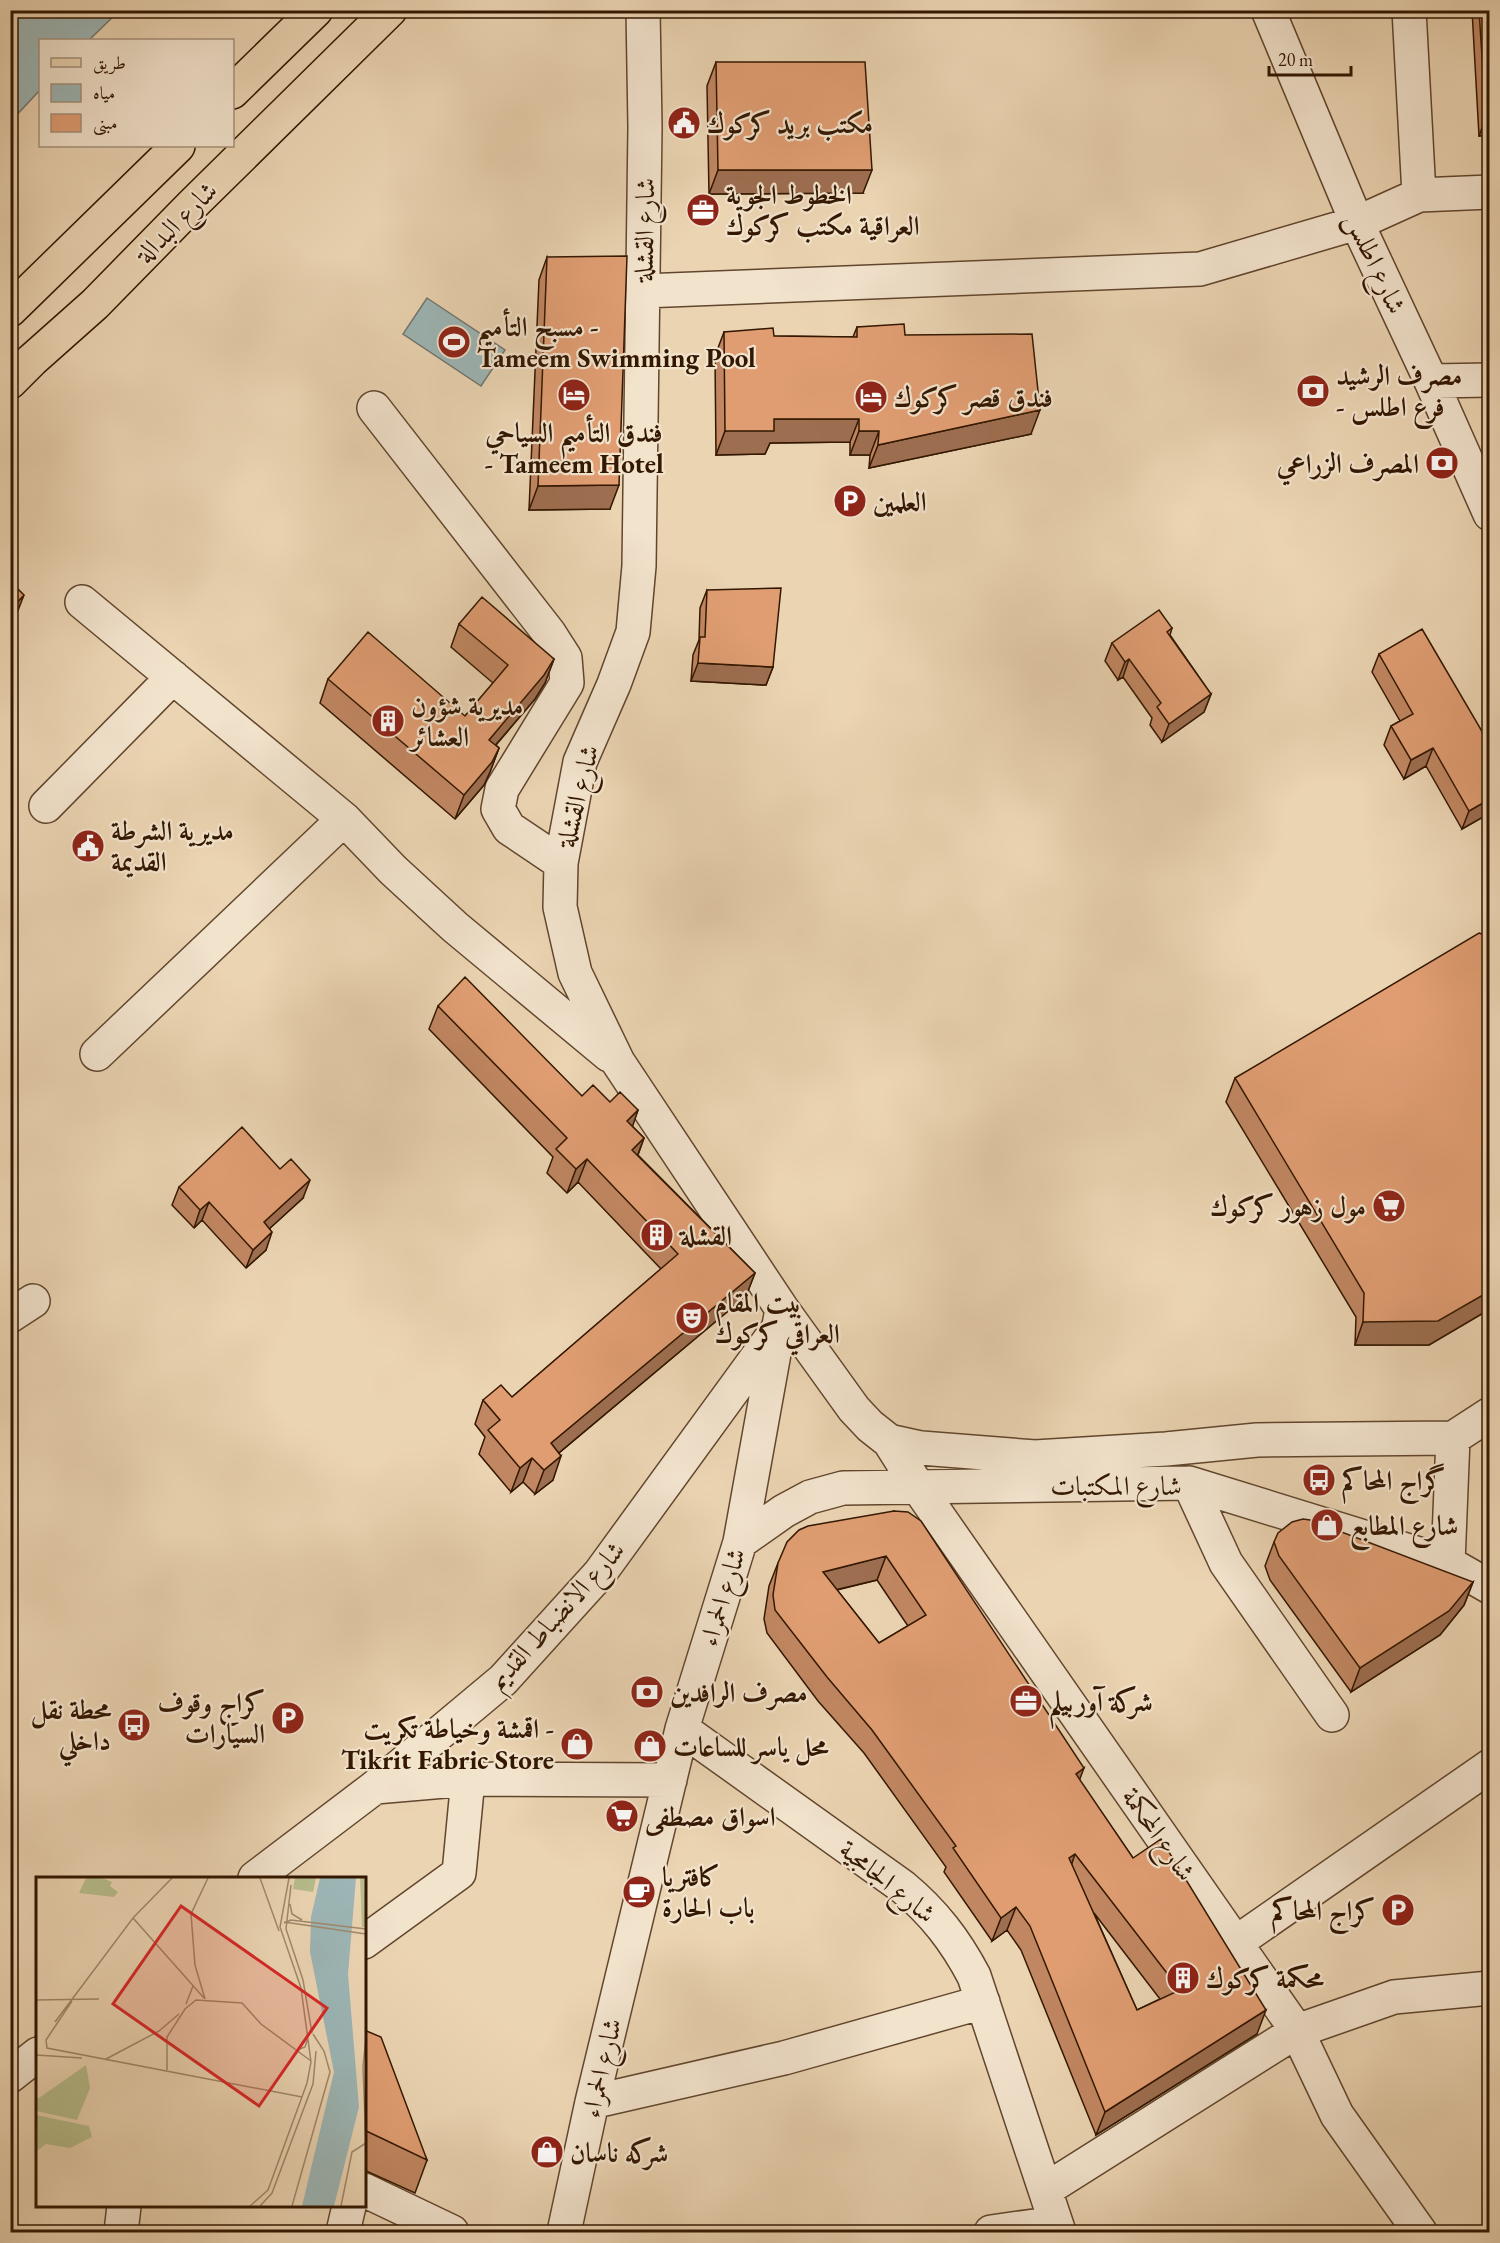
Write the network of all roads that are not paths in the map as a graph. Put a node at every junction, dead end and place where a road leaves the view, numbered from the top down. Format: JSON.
{"nodes":[{"id":1,"x":316,"y":10,"type":"edge"},
{"id":2,"x":643,"y":10,"type":"edge"},
{"id":3,"x":1268,"y":10,"type":"edge"},
{"id":4,"x":1409,"y":10,"type":"edge"},
{"id":5,"x":388,"y":15,"type":"edge"},
{"id":6,"x":234,"y":90,"type":"edge"},
{"id":7,"x":177,"y":147,"type":"edge"},
{"id":8,"x":1490,"y":192,"type":"edge"},
{"id":9,"x":1419,"y":195,"type":"junction"},
{"id":10,"x":1357,"y":223,"type":"junction"},
{"id":11,"x":643,"y":291,"type":"junction"},
{"id":12,"x":10,"y":310,"type":"edge"},
{"id":13,"x":1490,"y":380,"type":"edge"},
{"id":14,"x":1431,"y":381,"type":"junction"},
{"id":15,"x":10,"y":382,"type":"edge"},
{"id":16,"x":374,"y":408,"type":"dead end"},
{"id":17,"x":1490,"y":514,"type":"edge"},
{"id":18,"x":82,"y":602,"type":"dead end"},
{"id":19,"x":173,"y":677,"type":"junction"},
{"id":20,"x":46,"y":806,"type":"dead end"},
{"id":21,"x":344,"y":819,"type":"junction"},
{"id":22,"x":561,"y":862,"type":"junction"},
{"id":23,"x":97,"y":1054,"type":"dead end"},
{"id":24,"x":618,"y":1062,"type":"junction"},
{"id":25,"x":781,"y":1318,"type":"junction"},
{"id":26,"x":1490,"y":1414,"type":"edge"},
{"id":27,"x":880,"y":1433,"type":"junction"},
{"id":28,"x":1453,"y":1438,"type":"junction"},
{"id":29,"x":1189,"y":1483,"type":"junction"},
{"id":30,"x":918,"y":1487,"type":"junction"},
{"id":31,"x":740,"y":1542,"type":"junction"},
{"id":32,"x":1448,"y":1563,"type":"junction"},
{"id":33,"x":1490,"y":1587,"type":"edge"},
{"id":34,"x":1332,"y":1715,"type":"dead end"},
{"id":35,"x":682,"y":1729,"type":"junction"},
{"id":36,"x":1490,"y":1766,"type":"edge"},
{"id":37,"x":468,"y":1779,"type":"junction"},
{"id":38,"x":670,"y":1780,"type":"junction"},
{"id":39,"x":375,"y":1787,"type":"junction"},
{"id":40,"x":256,"y":1877,"type":"edge"},
{"id":41,"x":366,"y":1941,"type":"edge"},
{"id":42,"x":1234,"y":1944,"type":"junction"},
{"id":43,"x":1490,"y":1988,"type":"edge"},
{"id":44,"x":983,"y":2002,"type":"junction"},
{"id":45,"x":1296,"y":2031,"type":"junction"},
{"id":46,"x":36,"y":2056,"type":"edge"},
{"id":47,"x":10,"y":2076,"type":"edge"},
{"id":48,"x":592,"y":2102,"type":"junction"},
{"id":49,"x":1046,"y":2190,"type":"junction"},
{"id":50,"x":366,"y":2191,"type":"edge"},
{"id":51,"x":124,"y":2207,"type":"edge"},
{"id":52,"x":349,"y":2207,"type":"edge"},
{"id":53,"x":1058,"y":2228,"type":"edge"},
{"id":54,"x":121,"y":2232,"type":"edge"},
{"id":55,"x":343,"y":2232,"type":"edge"},
{"id":56,"x":453,"y":2232,"type":"edge"},
{"id":57,"x":564,"y":2232,"type":"edge"},
{"id":58,"x":991,"y":2232,"type":"edge"},
{"id":59,"x":1420,"y":2232,"type":"edge"}],
"edges":[{"from":1,"to":6,"type":"main road"},
{"from":2,"to":11,"type":"street","name":"شارع القشلة"},
{"from":3,"to":10,"type":"street","name":"شارع اطلس"},
{"from":4,"to":9,"type":"street"},
{"from":5,"to":15,"type":"main road","name":"شارع البدالة"},
{"from":7,"to":12,"type":"main road","name":"شارع البدالة"},
{"from":8,"to":9,"type":"street"},
{"from":9,"to":10,"type":"street"},
{"from":10,"to":11,"type":"street"},
{"from":10,"to":14,"type":"street","name":"شارع اطلس"},
{"from":11,"to":22,"type":"street","name":"شارع القشلة"},
{"from":13,"to":14,"type":"street"},
{"from":14,"to":17,"type":"street","name":"شارع اطلس"},
{"from":16,"to":22,"type":"street"},
{"from":18,"to":19,"type":"street"},
{"from":19,"to":20,"type":"street"},
{"from":19,"to":21,"type":"street"},
{"from":21,"to":23,"type":"street"},
{"from":21,"to":24,"type":"street"},
{"from":22,"to":24,"type":"street","name":"شارع القشلة"},
{"from":24,"to":25,"type":"street","name":"شارع القشلة"},
{"from":25,"to":27,"type":"street","name":"شارع القشلة"},
{"from":25,"to":31,"type":"street","name":"شارع الحمراء"},
{"from":25,"to":39,"type":"street","name":"شارع الانضباط القديم"},
{"from":26,"to":28,"type":"street"},
{"from":27,"to":28,"type":"street","name":"شارع المكتبات"},
{"from":27,"to":30,"type":"street","name":"شارع المحكمة"},
{"from":28,"to":32,"type":"street"},
{"from":29,"to":30,"type":"street","name":"شارع المكتبات"},
{"from":29,"to":32,"type":"street","name":"شارع المكتبات"},
{"from":29,"to":34,"type":"street"},
{"from":30,"to":31,"type":"street","name":"شارع المكتبات"},
{"from":30,"to":42,"type":"street","name":"شارع المحكمة"},
{"from":31,"to":35,"type":"street","name":"شارع الحمراء"},
{"from":32,"to":33,"type":"street","name":"شارع المكتبات"},
{"from":35,"to":38,"type":"street","name":"شارع الحمراء"},
{"from":35,"to":44,"type":"street","name":"شارع الجامجية"},
{"from":36,"to":42,"type":"street"},
{"from":37,"to":38,"type":"street"},
{"from":37,"to":39,"type":"street"},
{"from":37,"to":41,"type":"street"},
{"from":38,"to":48,"type":"street","name":"شارع الحمراء"},
{"from":39,"to":40,"type":"street","name":"شارع الانضباط القديم"},
{"from":42,"to":45,"type":"street","name":"شارع المحكمة"},
{"from":43,"to":45,"type":"street"},
{"from":44,"to":48,"type":"street"},
{"from":44,"to":49,"type":"street","name":"شارع الجامجية"},
{"from":45,"to":49,"type":"street"},
{"from":45,"to":59,"type":"street","name":"شارع المحكمة"},
{"from":46,"to":47,"type":"street"},
{"from":48,"to":57,"type":"street","name":"شارع الحمراء"},
{"from":49,"to":53,"type":"street","name":"شارع الجامجية"},
{"from":50,"to":56,"type":"street"},
{"from":51,"to":54,"type":"street"},
{"from":52,"to":55,"type":"street"},
{"from":53,"to":58,"type":"street"}]}
